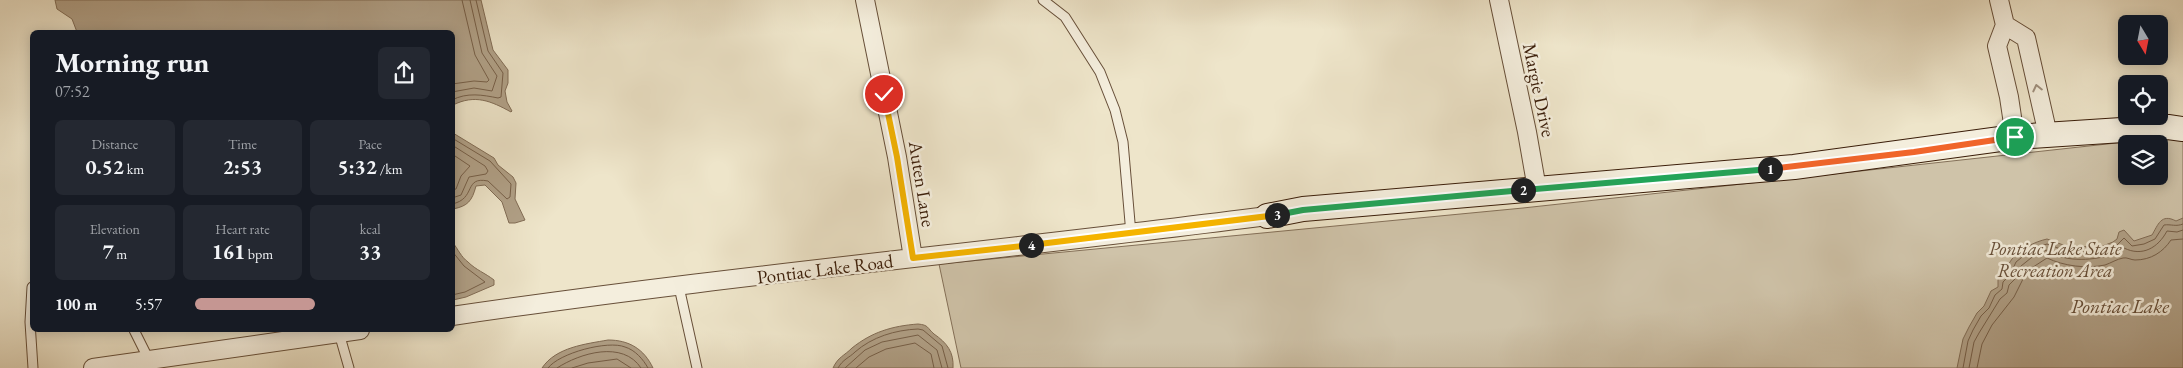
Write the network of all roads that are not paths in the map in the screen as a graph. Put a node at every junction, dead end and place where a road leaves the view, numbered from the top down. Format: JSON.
{"nodes":[{"id":1,"x":865,"y":0,"type":"edge"},
{"id":2,"x":1043,"y":0,"type":"edge"},
{"id":3,"x":1499,"y":0,"type":"edge"},
{"id":4,"x":1999,"y":0,"type":"edge"},
{"id":5,"x":2005,"y":25,"type":"junction"},
{"id":6,"x":2183,"y":129,"type":"edge"},
{"id":7,"x":2048,"y":135,"type":"junction"},
{"id":8,"x":2015,"y":137,"type":"junction"},
{"id":9,"x":1537,"y":189,"type":"junction"},
{"id":10,"x":1267,"y":216,"type":"joint"},
{"id":11,"x":1131,"y":234,"type":"junction"},
{"id":12,"x":913,"y":258,"type":"junction"},
{"id":13,"x":679,"y":287,"type":"junction"},
{"id":14,"x":455,"y":316,"type":"edge"},
{"id":15,"x":31,"y":332,"type":"edge"},
{"id":16,"x":135,"y":332,"type":"edge"},
{"id":17,"x":346,"y":332,"type":"edge"},
{"id":18,"x":339,"y":333,"type":"junction"},
{"id":19,"x":149,"y":360,"type":"junction"},
{"id":20,"x":33,"y":368,"type":"edge"},
{"id":21,"x":93,"y":368,"type":"edge"},
{"id":22,"x":349,"y":368,"type":"edge"},
{"id":23,"x":697,"y":368,"type":"edge"}],
"edges":[{"from":1,"to":12,"type":"street","name":"Auten Lane"},
{"from":2,"to":11,"type":"lane"},
{"from":3,"to":9,"type":"street","name":"Margie Drive"},
{"from":4,"to":5,"type":"street"},
{"from":7,"to":5,"type":"street","one_way":true},
{"from":5,"to":8,"type":"street"},
{"from":6,"to":7,"type":"street","name":"Pontiac Lake Road"},
{"from":7,"to":8,"type":"street","name":"Pontiac Lake Road"},
{"from":8,"to":9,"type":"street","name":"Pontiac Lake Road"},
{"from":9,"to":10,"type":"street","name":"Pontiac Lake Road"},
{"from":10,"to":11,"type":"street","name":"Pontiac Lake Road"},
{"from":11,"to":12,"type":"street","name":"Pontiac Lake Road"},
{"from":12,"to":13,"type":"street","name":"Pontiac Lake Road"},
{"from":13,"to":14,"type":"street","name":"Pontiac Lake Road"},
{"from":13,"to":23,"type":"lane"},
{"from":15,"to":20,"type":"lane"},
{"from":16,"to":19,"type":"lane"},
{"from":17,"to":18,"type":"street"},
{"from":18,"to":19,"type":"street"},
{"from":18,"to":22,"type":"lane"},
{"from":19,"to":21,"type":"street"}]}
